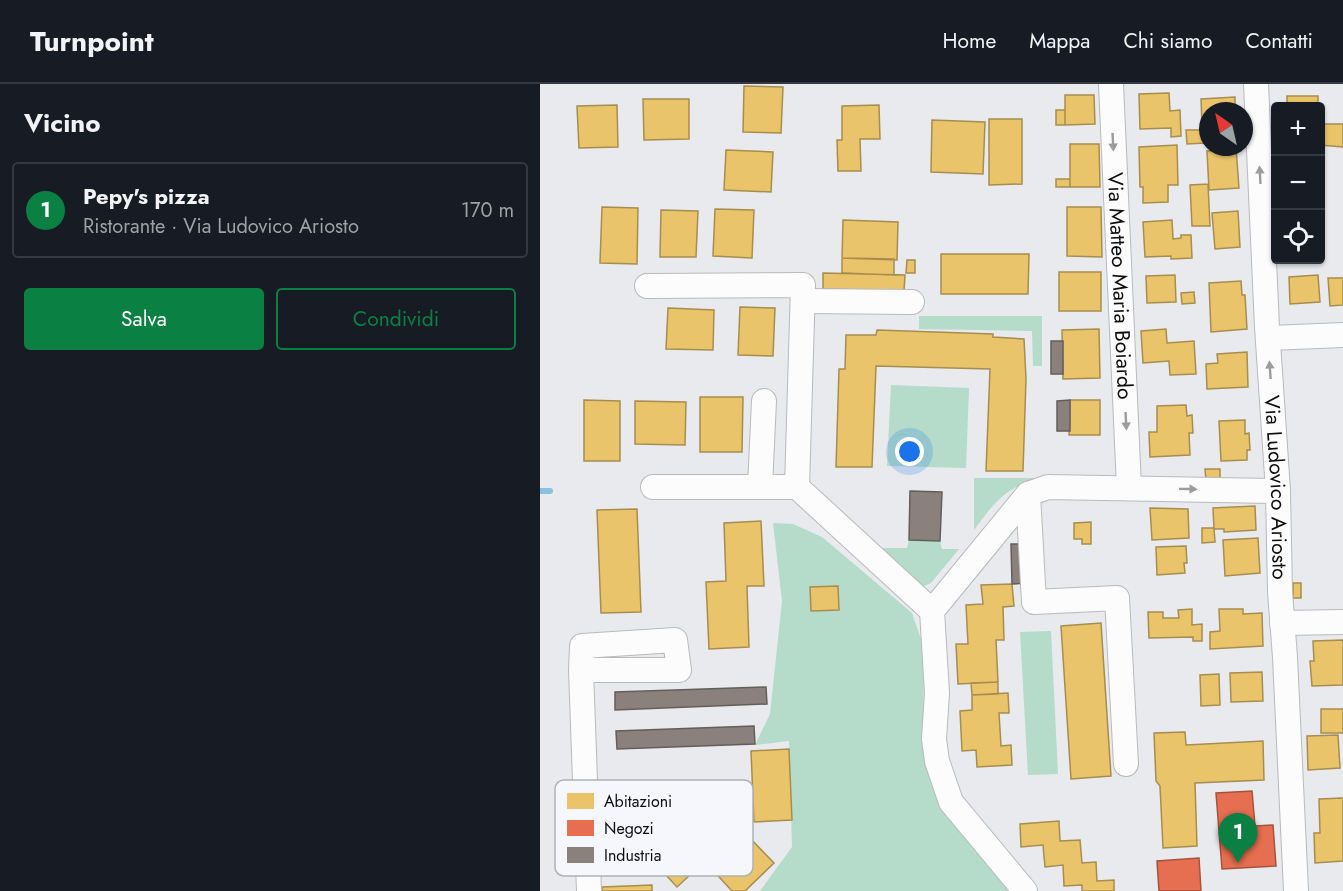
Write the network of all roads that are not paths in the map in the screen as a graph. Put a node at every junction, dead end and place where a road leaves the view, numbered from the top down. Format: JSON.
{"nodes":[{"id":1,"x":1111,"y":84,"type":"edge"},
{"id":2,"x":1256,"y":84,"type":"edge"},
{"id":3,"x":647,"y":286,"type":"dead end"},
{"id":4,"x":802,"y":301,"type":"junction"},
{"id":5,"x":912,"y":302,"type":"dead end"},
{"id":6,"x":1343,"y":335,"type":"edge"},
{"id":7,"x":1268,"y":338,"type":"junction"},
{"id":8,"x":764,"y":401,"type":"dead end"},
{"id":9,"x":653,"y":487,"type":"dead end"},
{"id":10,"x":760,"y":487,"type":"junction"},
{"id":11,"x":797,"y":487,"type":"junction"},
{"id":12,"x":1130,"y":488,"type":"junction"},
{"id":13,"x":1278,"y":491,"type":"junction"},
{"id":14,"x":1028,"y":494,"type":"junction"},
{"id":15,"x":932,"y":611,"type":"junction"},
{"id":16,"x":1343,"y":622,"type":"edge"},
{"id":17,"x":1282,"y":623,"type":"junction"},
{"id":18,"x":581,"y":670,"type":"dead end"},
{"id":19,"x":1126,"y":764,"type":"dead end"},
{"id":20,"x":585,"y":780,"type":"edge"},
{"id":21,"x":588,"y":876,"type":"edge"},
{"id":22,"x":589,"y":891,"type":"edge"},
{"id":23,"x":1024,"y":891,"type":"edge"},
{"id":24,"x":1296,"y":891,"type":"edge"}],
"edges":[{"from":1,"to":12,"type":"street","name":"Via Matteo Maria Boiardo","one_way":true},
{"from":7,"to":2,"type":"street","name":"Via Ludovico Ariosto","one_way":true},
{"from":3,"to":4,"type":"street"},
{"from":4,"to":5,"type":"street"},
{"from":4,"to":11,"type":"street"},
{"from":6,"to":7,"type":"street"},
{"from":13,"to":7,"type":"street","name":"Via Ludovico Ariosto","one_way":true},
{"from":8,"to":10,"type":"street"},
{"from":9,"to":10,"type":"street"},
{"from":10,"to":11,"type":"street"},
{"from":11,"to":15,"type":"street"},
{"from":12,"to":13,"type":"street","one_way":true},
{"from":12,"to":14,"type":"street"},
{"from":13,"to":17,"type":"street","name":"Via Ludovico Ariosto"},
{"from":14,"to":15,"type":"street"},
{"from":14,"to":19,"type":"street"},
{"from":15,"to":23,"type":"street"},
{"from":16,"to":17,"type":"street"},
{"from":17,"to":24,"type":"street","name":"Via Ludovico Ariosto"},
{"from":18,"to":20,"type":"street"},
{"from":21,"to":22,"type":"street"}]}
